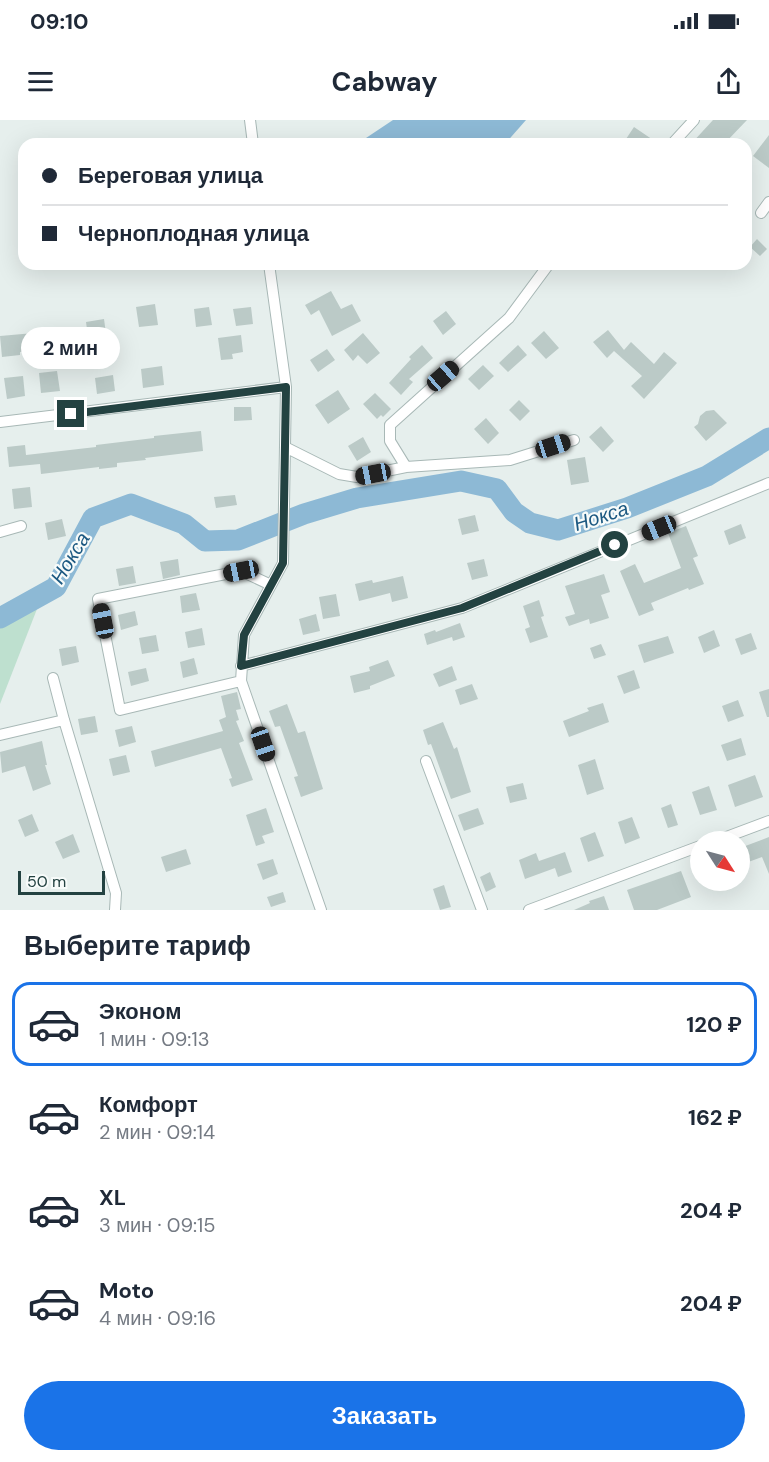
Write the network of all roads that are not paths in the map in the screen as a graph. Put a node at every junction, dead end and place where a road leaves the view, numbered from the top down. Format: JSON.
{"nodes":[{"id":1,"x":250,"y":120,"type":"edge"},
{"id":2,"x":694,"y":120,"type":"edge"},
{"id":3,"x":252,"y":138,"type":"edge"},
{"id":4,"x":678,"y":138,"type":"edge"},
{"id":5,"x":769,"y":202,"type":"edge"},
{"id":6,"x":761,"y":213,"type":"dead end"},
{"id":7,"x":270,"y":270,"type":"edge"},
{"id":8,"x":545,"y":270,"type":"edge"},
{"id":9,"x":286,"y":387,"type":"junction"},
{"id":10,"x":0,"y":422,"type":"edge"},
{"id":11,"x":574,"y":440,"type":"dead end"},
{"id":12,"x":285,"y":447,"type":"junction"},
{"id":13,"x":406,"y":467,"type":"junction"},
{"id":14,"x":769,"y":483,"type":"edge"},
{"id":15,"x":21,"y":526,"type":"dead end"},
{"id":16,"x":0,"y":532,"type":"edge"},
{"id":17,"x":271,"y":585,"type":"junction"},
{"id":18,"x":241,"y":666,"type":"junction"},
{"id":19,"x":53,"y":678,"type":"dead end"},
{"id":20,"x":241,"y":681,"type":"junction"},
{"id":21,"x":64,"y":720,"type":"junction"},
{"id":22,"x":0,"y":735,"type":"edge"},
{"id":23,"x":426,"y":761,"type":"dead end"},
{"id":24,"x":769,"y":821,"type":"edge"},
{"id":25,"x":742,"y":831,"type":"edge"},
{"id":26,"x":690,"y":850,"type":"edge"},
{"id":27,"x":115,"y":910,"type":"edge"},
{"id":28,"x":321,"y":910,"type":"edge"},
{"id":29,"x":482,"y":910,"type":"edge"},
{"id":30,"x":529,"y":910,"type":"edge"}],
"edges":[{"from":1,"to":3,"type":"street"},
{"from":2,"to":4,"type":"street"},
{"from":5,"to":6,"type":"street"},
{"from":7,"to":9,"type":"street"},
{"from":8,"to":13,"type":"street"},
{"from":9,"to":10,"type":"street"},
{"from":9,"to":12,"type":"street"},
{"from":11,"to":13,"type":"street"},
{"from":12,"to":13,"type":"street"},
{"from":12,"to":17,"type":"street"},
{"from":14,"to":18,"type":"street"},
{"from":15,"to":16,"type":"street"},
{"from":17,"to":18,"type":"street"},
{"from":17,"to":20,"type":"street"},
{"from":18,"to":20,"type":"street"},
{"from":19,"to":21,"type":"street"},
{"from":20,"to":28,"type":"street"},
{"from":21,"to":22,"type":"street"},
{"from":21,"to":27,"type":"street"},
{"from":23,"to":29,"type":"street"},
{"from":24,"to":25,"type":"street"},
{"from":26,"to":30,"type":"street"}]}
